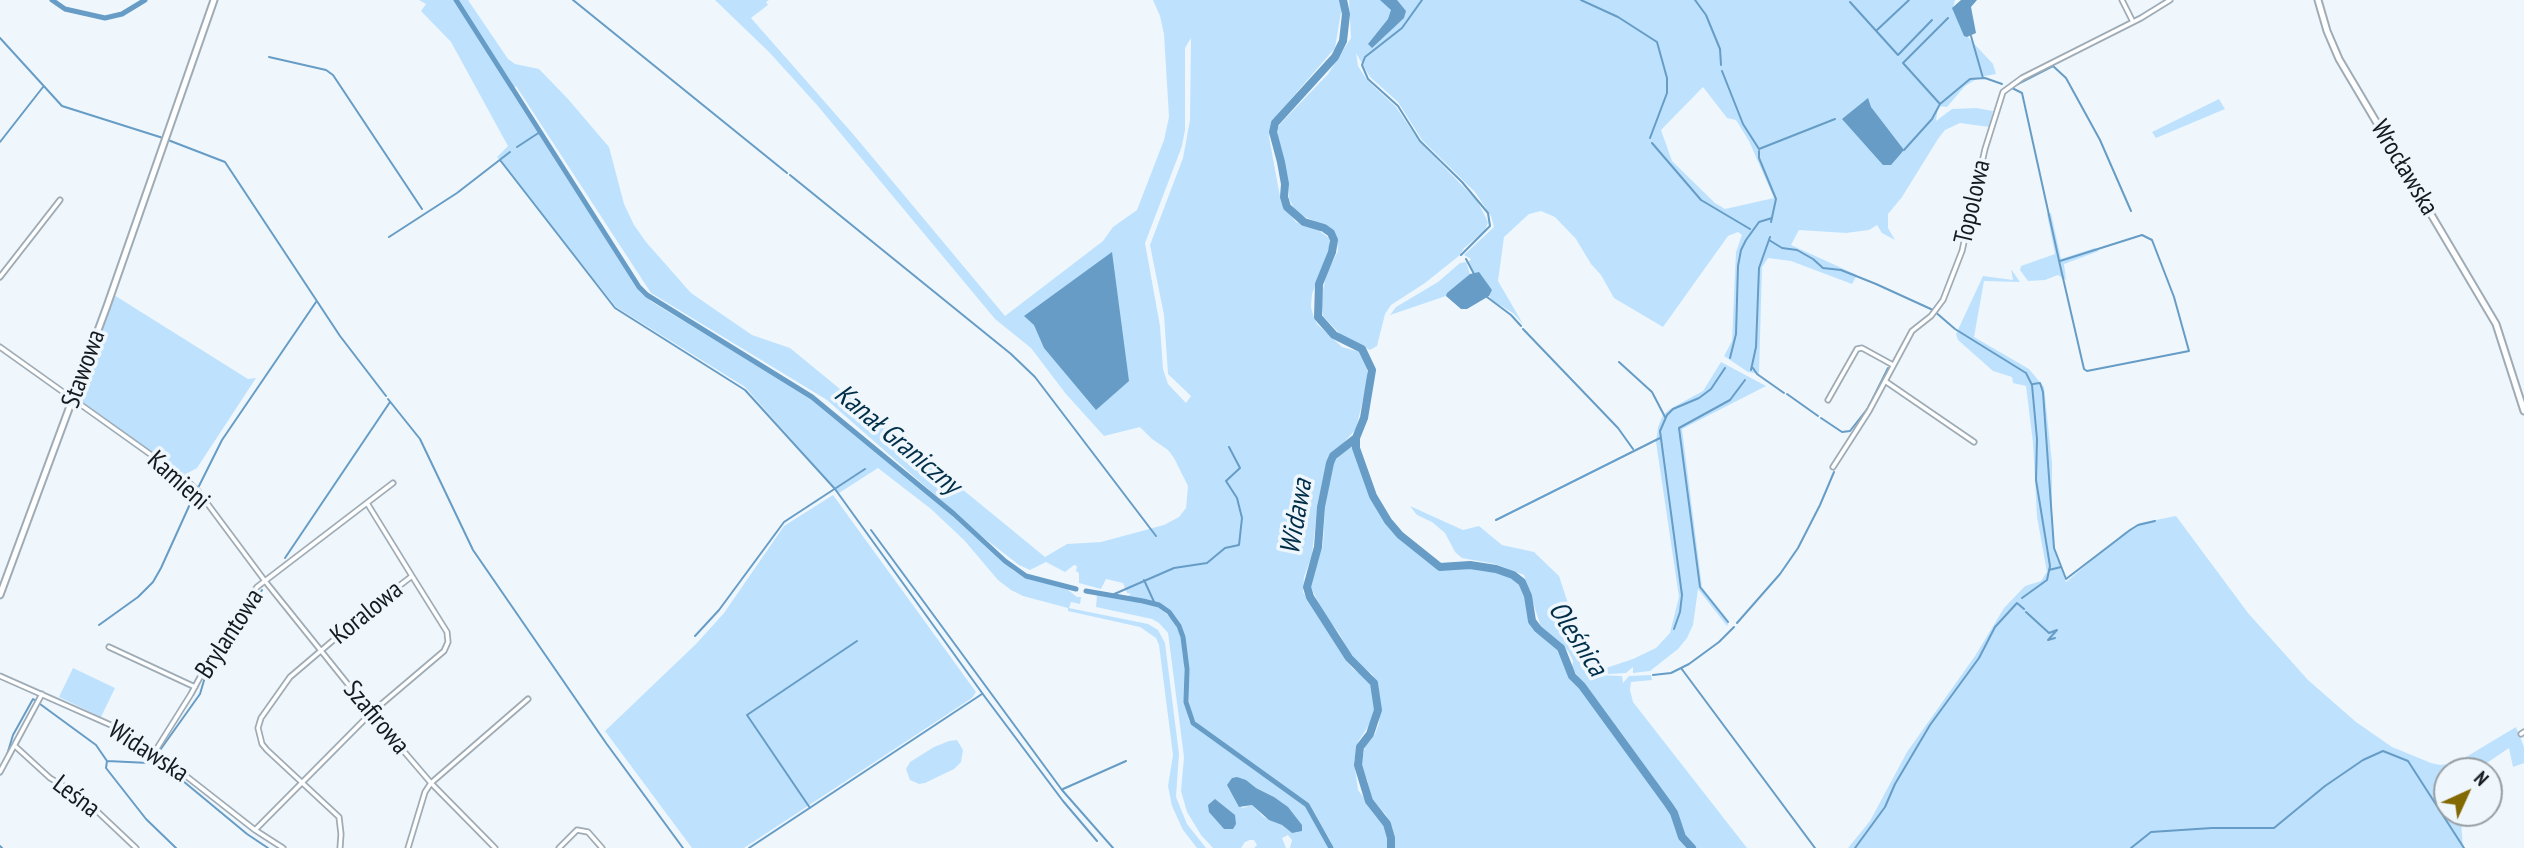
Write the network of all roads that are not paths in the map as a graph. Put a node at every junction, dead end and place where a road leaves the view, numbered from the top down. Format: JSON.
{"nodes":[{"id":1,"x":214,"y":0,"type":"edge"},
{"id":2,"x":2122,"y":0,"type":"edge"},
{"id":3,"x":2170,"y":0,"type":"edge"},
{"id":4,"x":2318,"y":0,"type":"edge"},
{"id":5,"x":2133,"y":22,"type":"junction"},
{"id":6,"x":60,"y":200,"type":"dead end"},
{"id":7,"x":0,"y":277,"type":"edge"},
{"id":8,"x":0,"y":347,"type":"edge"},
{"id":9,"x":1893,"y":365,"type":"junction"},
{"id":10,"x":1885,"y":381,"type":"junction"},
{"id":11,"x":73,"y":400,"type":"junction"},
{"id":12,"x":1828,"y":400,"type":"dead end"},
{"id":13,"x":2524,"y":411,"type":"edge"},
{"id":14,"x":1974,"y":442,"type":"dead end"},
{"id":15,"x":1833,"y":467,"type":"dead end"},
{"id":16,"x":394,"y":483,"type":"dead end"},
{"id":17,"x":367,"y":503,"type":"junction"},
{"id":18,"x":412,"y":576,"type":"junction"},
{"id":19,"x":265,"y":581,"type":"junction"},
{"id":20,"x":0,"y":596,"type":"edge"},
{"id":21,"x":109,"y":647,"type":"dead end"},
{"id":22,"x":321,"y":650,"type":"junction"},
{"id":23,"x":0,"y":676,"type":"edge"},
{"id":24,"x":195,"y":687,"type":"junction"},
{"id":25,"x":43,"y":694,"type":"junction"},
{"id":26,"x":528,"y":699,"type":"dead end"},
{"id":27,"x":371,"y":713,"type":"junction"},
{"id":28,"x":15,"y":746,"type":"junction"},
{"id":29,"x":154,"y":753,"type":"junction"},
{"id":30,"x":0,"y":772,"type":"edge"},
{"id":31,"x":303,"y":783,"type":"junction"},
{"id":32,"x":431,"y":783,"type":"junction"},
{"id":33,"x":256,"y":830,"type":"junction"},
{"id":34,"x":136,"y":848,"type":"edge"},
{"id":35,"x":283,"y":848,"type":"edge"},
{"id":36,"x":340,"y":848,"type":"edge"},
{"id":37,"x":408,"y":848,"type":"edge"},
{"id":38,"x":495,"y":848,"type":"edge"},
{"id":39,"x":559,"y":848,"type":"edge"},
{"id":40,"x":602,"y":848,"type":"edge"}],
"edges":[{"from":1,"to":11,"type":"street","name":"Stawowa"},
{"from":2,"to":5,"type":"street"},
{"from":3,"to":5,"type":"street","name":"Topolowa"},
{"from":4,"to":13,"type":"street","name":"Wrocławska"},
{"from":5,"to":9,"type":"street","name":"Topolowa"},
{"from":6,"to":7,"type":"street"},
{"from":8,"to":11,"type":"street","name":"Kamieni"},
{"from":9,"to":10,"type":"street","name":"Topolowa"},
{"from":9,"to":12,"type":"street"},
{"from":10,"to":14,"type":"street"},
{"from":10,"to":15,"type":"street","name":"Topolowa"},
{"from":11,"to":19,"type":"street","name":"Kamieni"},
{"from":11,"to":20,"type":"street","name":"Stawowa"},
{"from":16,"to":17,"type":"street","name":"Brylantowa"},
{"from":17,"to":18,"type":"street","name":"Koralowa"},
{"from":17,"to":19,"type":"street","name":"Brylantowa"},
{"from":18,"to":22,"type":"street","name":"Koralowa"},
{"from":18,"to":27,"type":"street"},
{"from":19,"to":22,"type":"street","name":"Szafirowa"},
{"from":19,"to":24,"type":"street","name":"Brylantowa"},
{"from":21,"to":24,"type":"street"},
{"from":22,"to":27,"type":"street","name":"Szafirowa"},
{"from":22,"to":31,"type":"street","name":"Koralowa"},
{"from":23,"to":25,"type":"street","name":"Widawska"},
{"from":24,"to":29,"type":"street","name":"Brylantowa"},
{"from":25,"to":28,"type":"street"},
{"from":25,"to":29,"type":"street","name":"Widawska"},
{"from":26,"to":32,"type":"street"},
{"from":27,"to":31,"type":"street"},
{"from":27,"to":32,"type":"street","name":"Szafirowa"},
{"from":28,"to":30,"type":"street"},
{"from":28,"to":34,"type":"street","name":"Leśna"},
{"from":29,"to":33,"type":"street","name":"Widawska"},
{"from":31,"to":33,"type":"street"},
{"from":31,"to":36,"type":"street","name":"Koralowa"},
{"from":32,"to":37,"type":"street"},
{"from":32,"to":38,"type":"street","name":"Szafirowa"},
{"from":33,"to":35,"type":"street","name":"Widawska"},
{"from":39,"to":40,"type":"street"}]}
